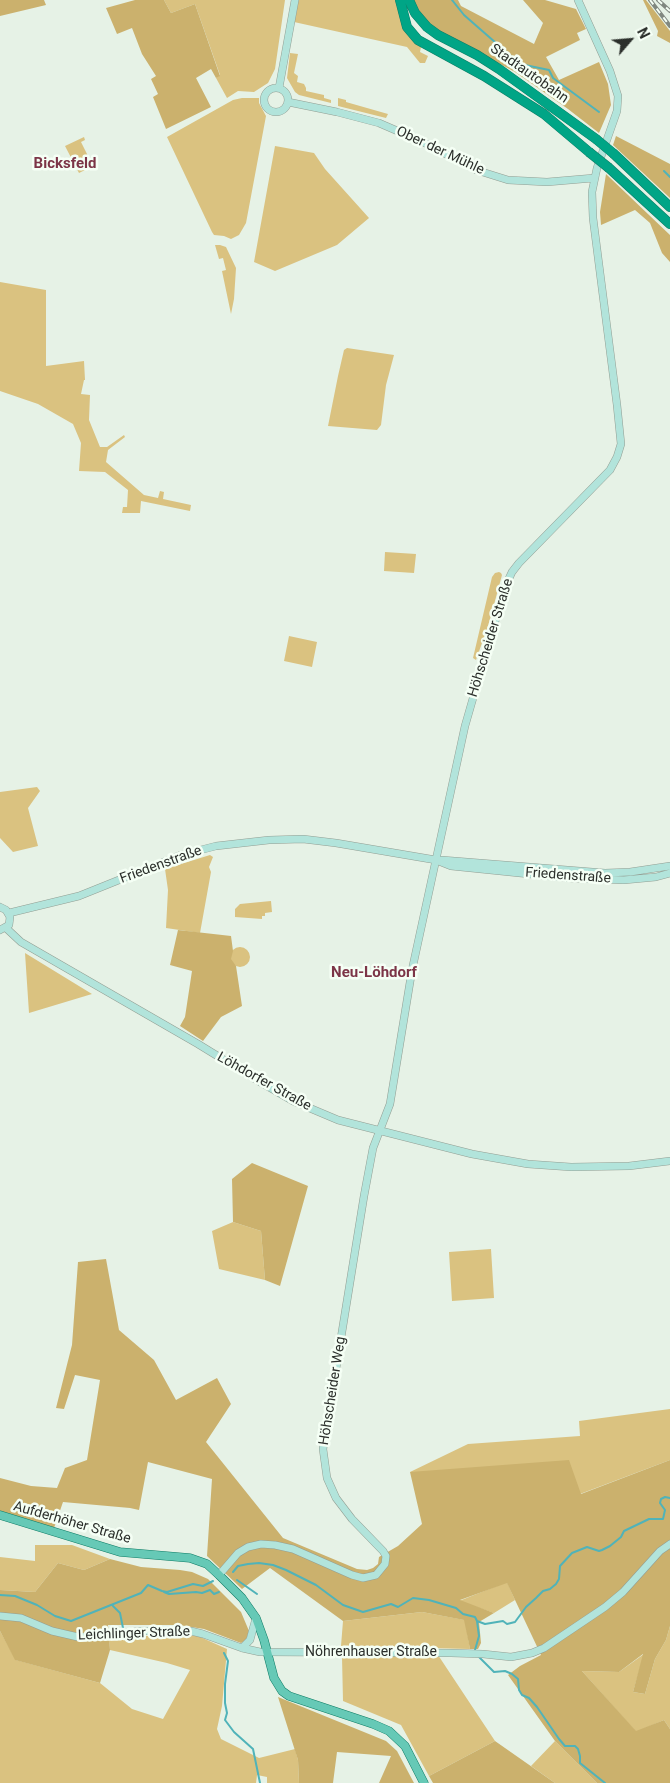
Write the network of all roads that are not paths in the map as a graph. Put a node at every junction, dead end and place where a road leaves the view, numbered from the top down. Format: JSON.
{"nodes":[{"id":1,"x":295,"y":0,"type":"edge"},
{"id":2,"x":400,"y":0,"type":"edge"},
{"id":3,"x":409,"y":0,"type":"edge"},
{"id":4,"x":578,"y":0,"type":"edge"},
{"id":5,"x":279,"y":88,"type":"junction"},
{"id":6,"x":288,"y":102,"type":"junction"},
{"id":7,"x":594,"y":178,"type":"junction"},
{"id":8,"x":670,"y":207,"type":"edge"},
{"id":9,"x":670,"y":224,"type":"edge"},
{"id":10,"x":436,"y":860,"type":"junction"},
{"id":11,"x":670,"y":866,"type":"edge"},
{"id":12,"x":670,"y":873,"type":"edge"},
{"id":13,"x":0,"y":907,"type":"edge"},
{"id":14,"x":9,"y":913,"type":"junction"},
{"id":15,"x":3,"y":929,"type":"edge"},
{"id":16,"x":380,"y":1132,"type":"junction"},
{"id":17,"x":670,"y":1162,"type":"edge"},
{"id":18,"x":0,"y":1515,"type":"edge"},
{"id":19,"x":670,"y":1544,"type":"edge"},
{"id":20,"x":219,"y":1574,"type":"junction"},
{"id":21,"x":0,"y":1616,"type":"edge"},
{"id":22,"x":256,"y":1618,"type":"junction"},
{"id":23,"x":242,"y":1648,"type":"junction"},
{"id":24,"x":267,"y":1652,"type":"junction"},
{"id":25,"x":424,"y":1783,"type":"edge"}],
"edges":[{"from":1,"to":5,"type":"main road"},
{"from":2,"to":9,"type":"highway","name":"Stadtautobahn","bridge":true},
{"from":3,"to":8,"type":"highway","name":"Stadtautobahn","bridge":true},
{"from":4,"to":7,"type":"main road","name":"Höhscheider Straße"},
{"from":5,"to":6,"type":"main road"},
{"from":5,"to":6,"type":"main road"},
{"from":6,"to":7,"type":"main road","name":"Ober der Mühle"},
{"from":7,"to":10,"type":"main road","name":"Höhscheider Straße"},
{"from":10,"to":11,"type":"main road","name":"Friedenstraße"},
{"from":10,"to":12,"type":"main road","name":"Friedenstraße"},
{"from":10,"to":14,"type":"main road","name":"Friedenstraße"},
{"from":10,"to":16,"type":"main road","name":"Höhscheider Straße"},
{"from":13,"to":14,"type":"main road"},
{"from":14,"to":15,"type":"main road","name":"Löhdorfer Straße"},
{"from":15,"to":16,"type":"main road","name":"Löhdorfer Straße"},
{"from":16,"to":17,"type":"main road","name":"Löhdorfer Straße"},
{"from":16,"to":20,"type":"main road","name":"Höhscheider Weg"},
{"from":18,"to":20,"type":"main road","name":"Aufderhöher Straße"},
{"from":19,"to":24,"type":"main road","name":"Nöhrenhauser Straße"},
{"from":20,"to":22,"type":"main road","name":"Aufderhöher Straße"},
{"from":21,"to":23,"type":"main road","name":"Leichlinger Straße"},
{"from":22,"to":23,"type":"main road"},
{"from":22,"to":24,"type":"main road","name":"Aufderhöher Straße"},
{"from":23,"to":24,"type":"main road","name":"Leichlinger Straße"},
{"from":24,"to":25,"type":"main road","name":"Aufderhöher Straße"}]}
